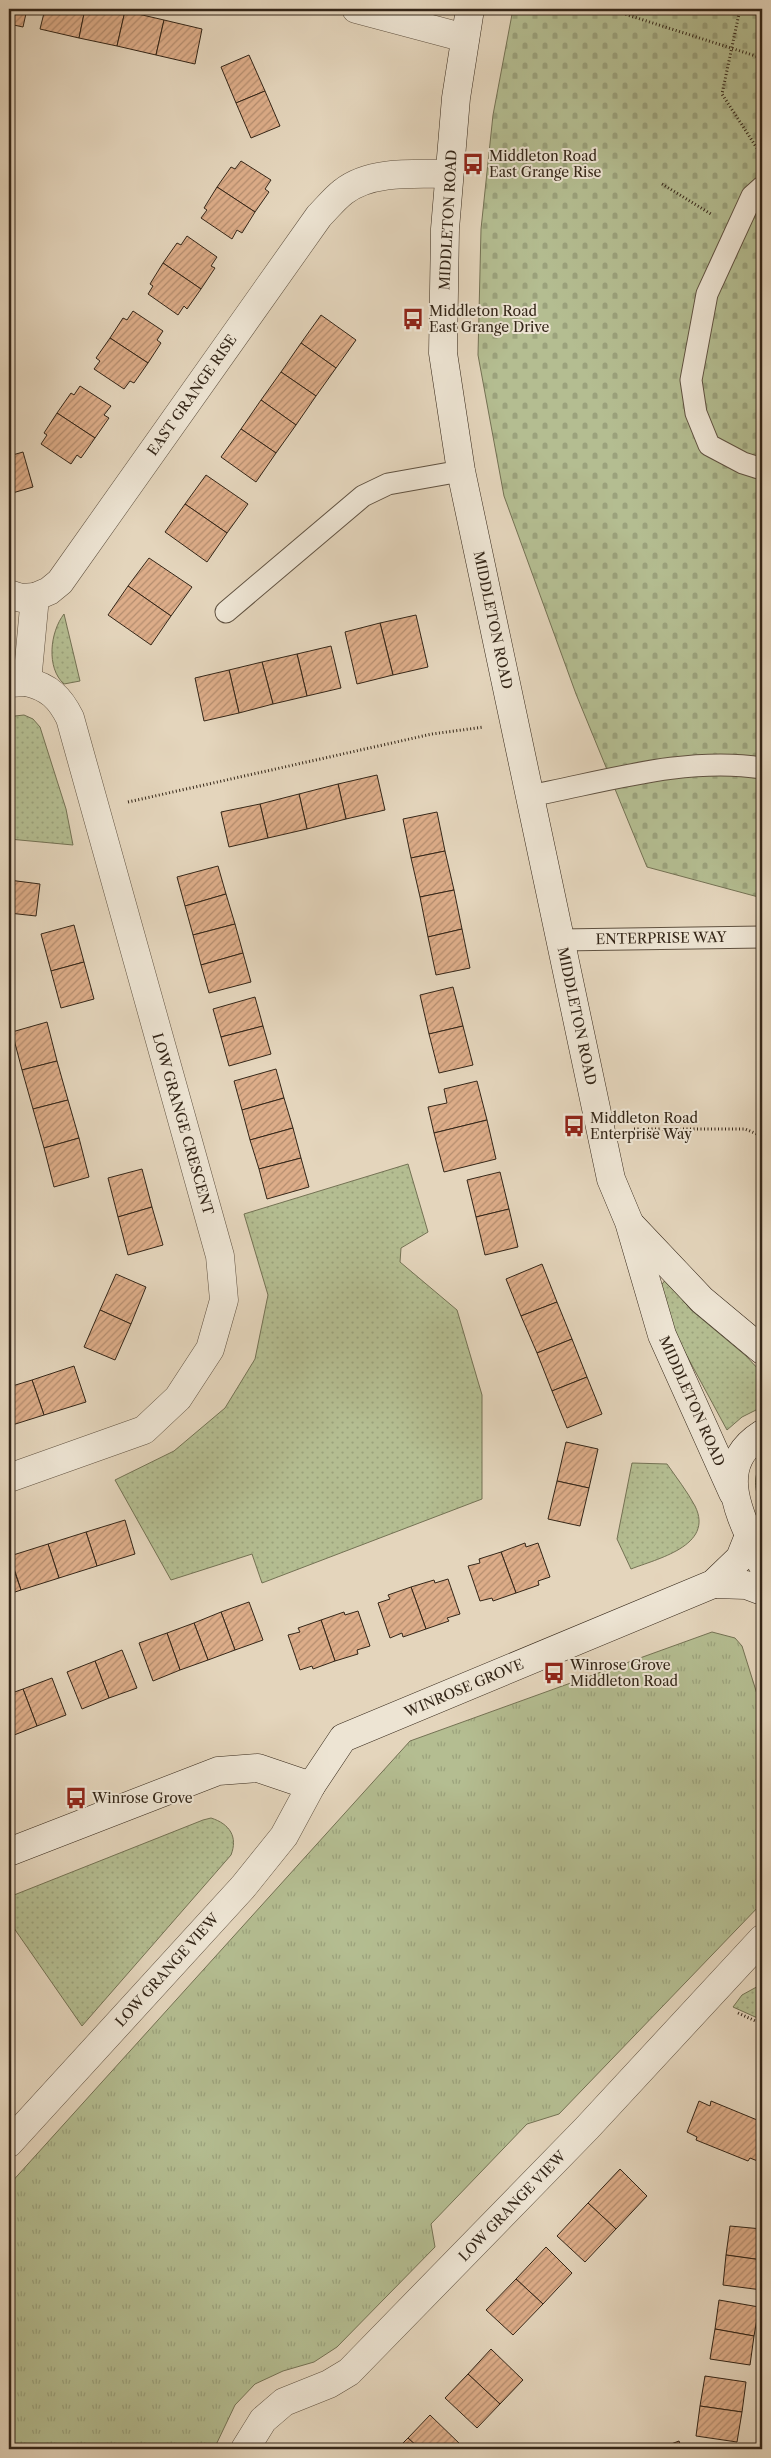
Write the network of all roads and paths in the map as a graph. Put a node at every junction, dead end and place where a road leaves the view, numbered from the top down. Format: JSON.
{"nodes":[{"id":1,"x":356,"y":9,"type":"edge"},
{"id":2,"x":470,"y":9,"type":"edge"},
{"id":3,"x":609,"y":9,"type":"edge"},
{"id":4,"x":740,"y":9,"type":"edge"},
{"id":5,"x":465,"y":38,"type":"junction"},
{"id":6,"x":732,"y":48,"type":"junction"},
{"id":7,"x":762,"y":58,"type":"edge"},
{"id":8,"x":762,"y":156,"type":"edge"},
{"id":9,"x":448,"y":174,"type":"junction"},
{"id":10,"x":662,"y":184,"type":"dead end"},
{"id":11,"x":762,"y":187,"type":"edge"},
{"id":12,"x":736,"y":230,"type":"junction"},
{"id":13,"x":762,"y":469,"type":"edge"},
{"id":14,"x":461,"y":471,"type":"junction"},
{"id":15,"x":9,"y":594,"type":"edge"},
{"id":16,"x":35,"y":597,"type":"junction"},
{"id":17,"x":226,"y":612,"type":"dead end"},
{"id":18,"x":18,"y":682,"type":"edge"},
{"id":19,"x":514,"y":724,"type":"junction"},
{"id":20,"x":762,"y":768,"type":"edge"},
{"id":21,"x":529,"y":796,"type":"junction"},
{"id":22,"x":96,"y":812,"type":"junction"},
{"id":23,"x":762,"y":937,"type":"edge"},
{"id":24,"x":560,"y":940,"type":"junction"},
{"id":25,"x":601,"y":1130,"type":"junction"},
{"id":26,"x":762,"y":1136,"type":"edge"},
{"id":27,"x":628,"y":1222,"type":"junction"},
{"id":28,"x":762,"y":1350,"type":"edge"},
{"id":29,"x":762,"y":1434,"type":"edge"},
{"id":30,"x":9,"y":1478,"type":"edge"},
{"id":31,"x":733,"y":1493,"type":"junction"},
{"id":32,"x":750,"y":1533,"type":"junction"},
{"id":33,"x":762,"y":1564,"type":"edge"},
{"id":34,"x":714,"y":1584,"type":"junction"},
{"id":35,"x":762,"y":1591,"type":"edge"},
{"id":36,"x":311,"y":1786,"type":"junction"},
{"id":37,"x":9,"y":1852,"type":"edge"},
{"id":38,"x":762,"y":1938,"type":"edge"},
{"id":39,"x":9,"y":2143,"type":"edge"},
{"id":40,"x":245,"y":2449,"type":"edge"}],
"edges":[{"from":1,"to":5,"type":"street"},
{"from":2,"to":5,"type":"street","name":"MIDDLETON ROAD"},
{"from":3,"to":6,"type":"path"},
{"from":4,"to":6,"type":"path"},
{"from":5,"to":9,"type":"street","name":"MIDDLETON ROAD"},
{"from":6,"to":7,"type":"path"},
{"from":6,"to":8,"type":"path"},
{"from":9,"to":14,"type":"street","name":"MIDDLETON ROAD"},
{"from":9,"to":16,"type":"street","name":"EAST GRANGE RISE"},
{"from":10,"to":12,"type":"path"},
{"from":11,"to":12,"type":"lane"},
{"from":12,"to":13,"type":"lane"},
{"from":14,"to":17,"type":"lane"},
{"from":14,"to":19,"type":"street","name":"MIDDLETON ROAD"},
{"from":15,"to":16,"type":"street"},
{"from":16,"to":18,"type":"street"},
{"from":18,"to":22,"type":"street","name":"LOW GRANGE CRESCENT"},
{"from":19,"to":21,"type":"street","name":"MIDDLETON ROAD"},
{"from":19,"to":22,"type":"path"},
{"from":20,"to":21,"type":"lane"},
{"from":21,"to":24,"type":"street","name":"MIDDLETON ROAD"},
{"from":22,"to":30,"type":"street","name":"LOW GRANGE CRESCENT"},
{"from":23,"to":24,"type":"lane","name":"ENTERPRISE WAY"},
{"from":24,"to":25,"type":"street","name":"MIDDLETON ROAD"},
{"from":25,"to":26,"type":"path"},
{"from":25,"to":27,"type":"street","name":"MIDDLETON ROAD"},
{"from":27,"to":28,"type":"street","name":"MIDDLETON ROAD"},
{"from":27,"to":31,"type":"street","name":"MIDDLETON ROAD"},
{"from":29,"to":31,"type":"street","name":"MIDDLETON ROAD"},
{"from":31,"to":32,"type":"street","name":"MIDDLETON ROAD"},
{"from":32,"to":33,"type":"street","name":"MIDDLETON ROAD"},
{"from":32,"to":34,"type":"street","name":"WINROSE GROVE"},
{"from":34,"to":35,"type":"street","name":"WINROSE GROVE"},
{"from":34,"to":36,"type":"street","name":"WINROSE GROVE"},
{"from":36,"to":37,"type":"street"},
{"from":36,"to":39,"type":"street","name":"LOW GRANGE VIEW"},
{"from":38,"to":40,"type":"street","name":"LOW GRANGE VIEW"}]}
